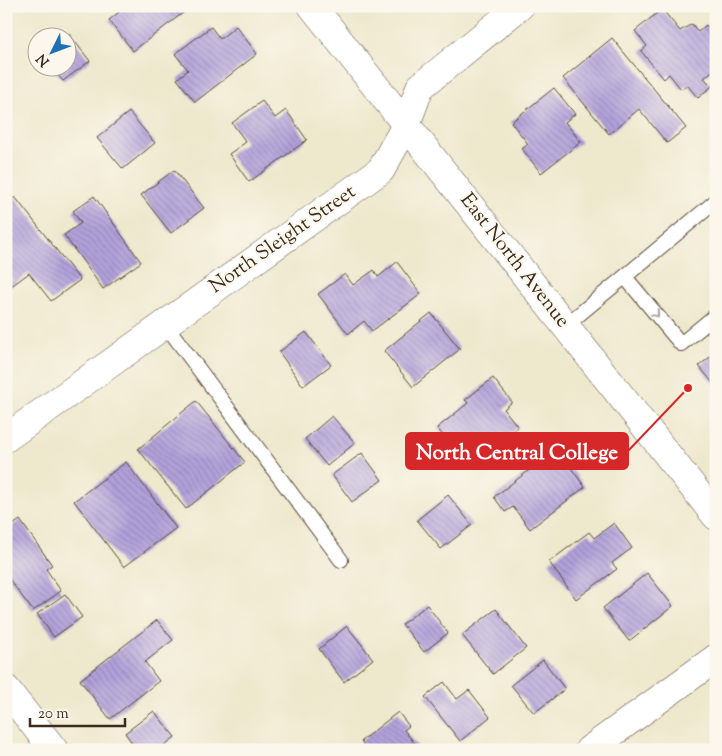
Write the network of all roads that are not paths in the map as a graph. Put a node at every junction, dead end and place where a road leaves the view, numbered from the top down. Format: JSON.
{"nodes":[{"id":1,"x":312,"y":6,"type":"edge"},
{"id":2,"x":520,"y":6,"type":"edge"},
{"id":3,"x":406,"y":125,"type":"junction"},
{"id":4,"x":716,"y":201,"type":"edge"},
{"id":5,"x":625,"y":277,"type":"junction"},
{"id":6,"x":716,"y":315,"type":"edge"},
{"id":7,"x":165,"y":324,"type":"junction"},
{"id":8,"x":566,"y":326,"type":"junction"},
{"id":9,"x":6,"y":438,"type":"edge"},
{"id":10,"x":716,"y":516,"type":"edge"},
{"id":11,"x":341,"y":560,"type":"dead end"},
{"id":12,"x":716,"y":658,"type":"edge"},
{"id":13,"x":6,"y":689,"type":"edge"},
{"id":14,"x":54,"y":750,"type":"edge"},
{"id":15,"x":589,"y":750,"type":"edge"}],
"edges":[{"from":1,"to":3,"type":"street","name":"East North Avenue"},
{"from":2,"to":3,"type":"street","name":"North Sleight Street"},
{"from":3,"to":7,"type":"street","name":"North Sleight Street"},
{"from":3,"to":8,"type":"street","name":"East North Avenue"},
{"from":4,"to":5,"type":"lane"},
{"from":5,"to":6,"type":"lane","one_way":true},
{"from":5,"to":8,"type":"lane"},
{"from":7,"to":9,"type":"street","name":"North Sleight Street"},
{"from":7,"to":11,"type":"lane"},
{"from":8,"to":10,"type":"street","name":"East North Avenue"},
{"from":12,"to":15,"type":"street"},
{"from":13,"to":14,"type":"street"}]}
